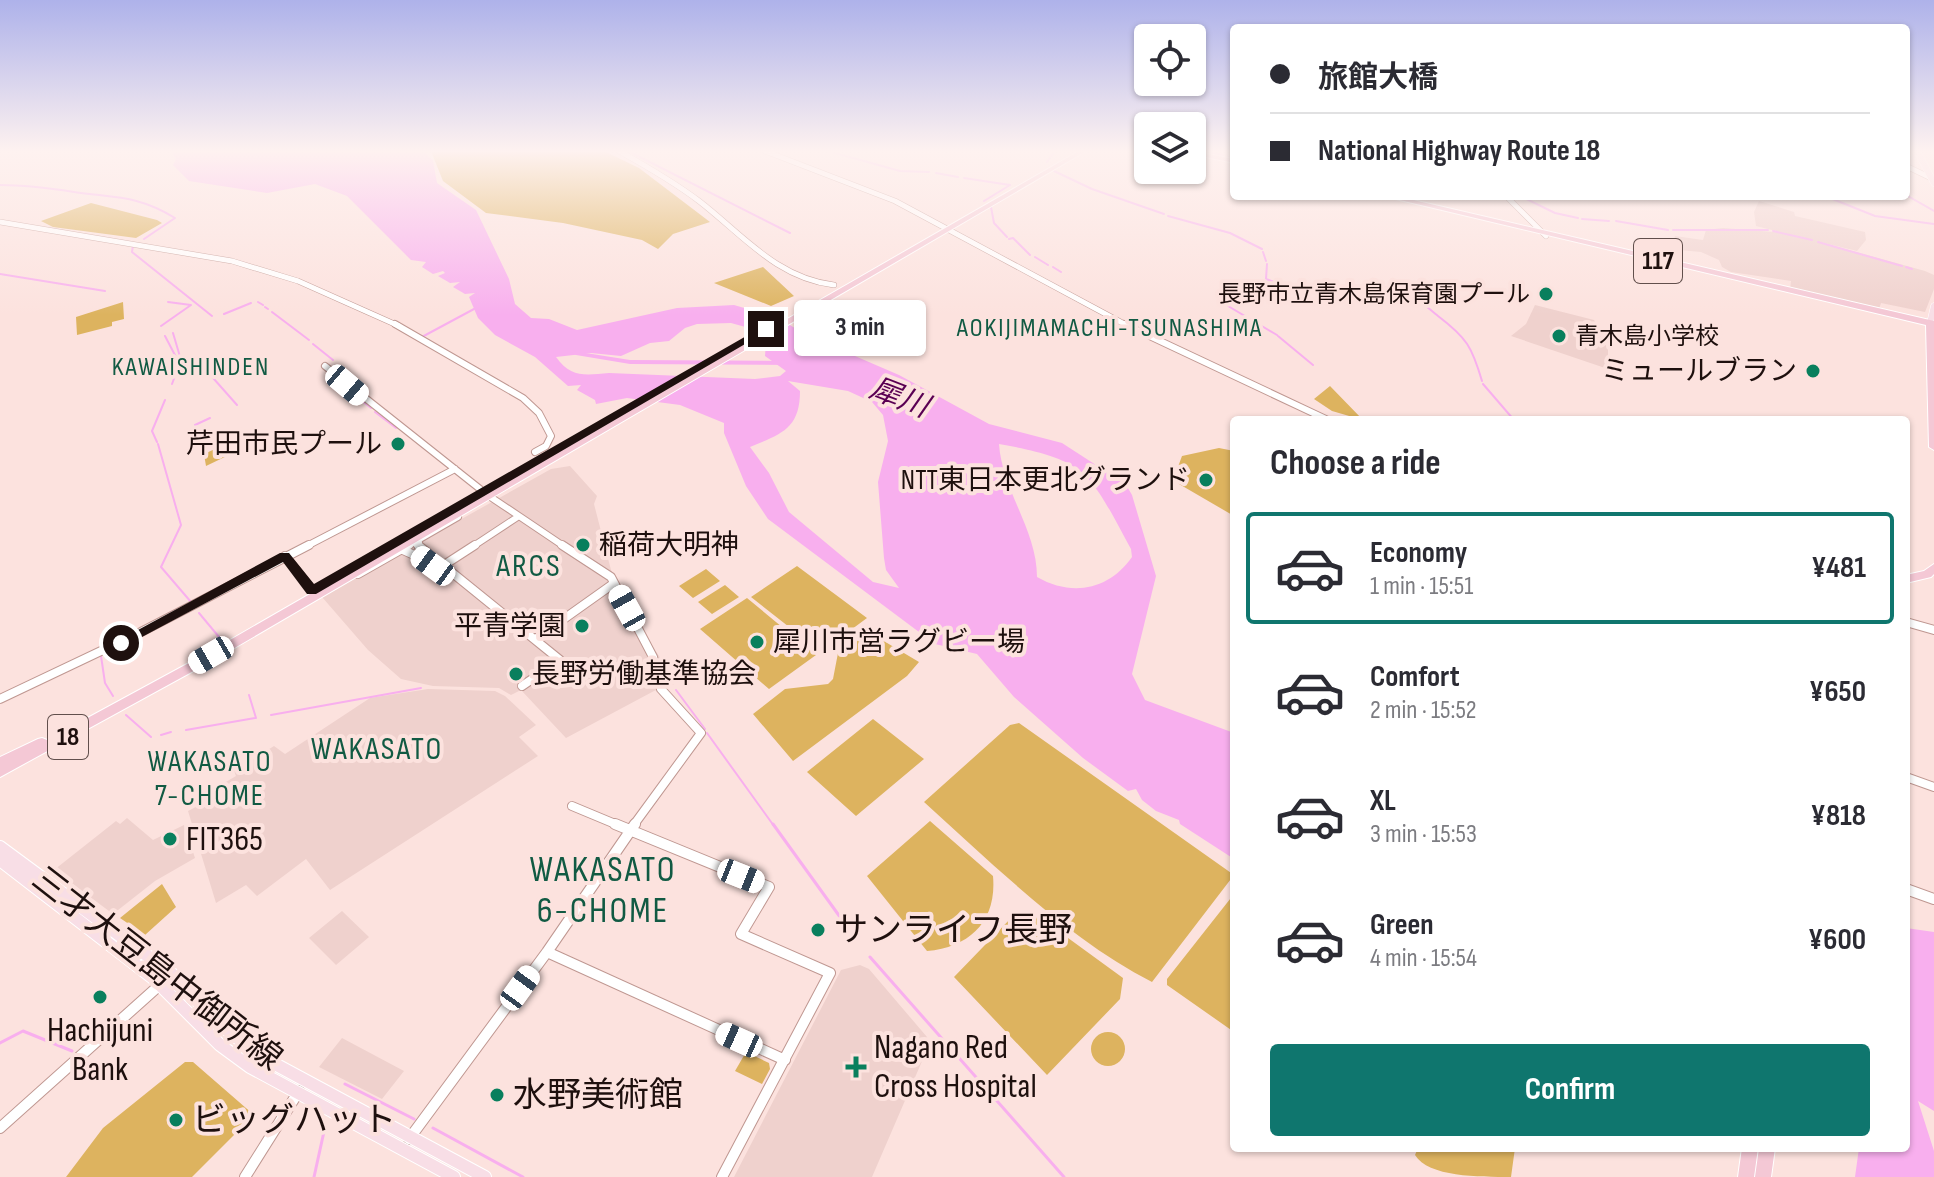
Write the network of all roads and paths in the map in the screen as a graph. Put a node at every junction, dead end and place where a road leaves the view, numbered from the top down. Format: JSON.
{"nodes":[{"id":1,"x":705,"y":206,"type":"edge"},
{"id":2,"x":905,"y":206,"type":"edge"},
{"id":3,"x":981,"y":206,"type":"edge"},
{"id":4,"x":983,"y":206,"type":"edge"},
{"id":5,"x":1426,"y":206,"type":"edge"},
{"id":6,"x":1516,"y":206,"type":"edge"},
{"id":7,"x":0,"y":222,"type":"edge"},
{"id":8,"x":947,"y":226,"type":"junction"},
{"id":9,"x":1546,"y":236,"type":"junction"},
{"id":10,"x":834,"y":285,"type":"dead end"},
{"id":11,"x":1934,"y":306,"type":"edge"},
{"id":12,"x":1932,"y":323,"type":"edge"},
{"id":13,"x":325,"y":366,"type":"dead end"},
{"id":14,"x":1319,"y":416,"type":"edge"},
{"id":15,"x":576,"y":442,"type":"junction"},
{"id":16,"x":1934,"y":447,"type":"edge"},
{"id":17,"x":535,"y":452,"type":"dead end"},
{"id":18,"x":455,"y":469,"type":"junction"},
{"id":19,"x":480,"y":489,"type":"dead end"},
{"id":20,"x":492,"y":498,"type":"dead end"},
{"id":21,"x":475,"y":503,"type":"junction"},
{"id":22,"x":519,"y":516,"type":"junction"},
{"id":23,"x":419,"y":542,"type":"junction"},
{"id":24,"x":403,"y":550,"type":"junction"},
{"id":25,"x":285,"y":556,"type":"junction"},
{"id":26,"x":441,"y":567,"type":"junction"},
{"id":27,"x":1932,"y":573,"type":"edge"},
{"id":28,"x":347,"y":577,"type":"junction"},
{"id":29,"x":1910,"y":578,"type":"edge"},
{"id":30,"x":613,"y":584,"type":"junction"},
{"id":31,"x":1910,"y":584,"type":"edge"},
{"id":32,"x":314,"y":593,"type":"junction"},
{"id":33,"x":1910,"y":623,"type":"edge"},
{"id":34,"x":1934,"y":630,"type":"edge"},
{"id":35,"x":537,"y":638,"type":"junction"},
{"id":36,"x":216,"y":650,"type":"junction"},
{"id":37,"x":522,"y":686,"type":"dead end"},
{"id":38,"x":0,"y":699,"type":"edge"},
{"id":39,"x":2,"y":773,"type":"edge"},
{"id":40,"x":1910,"y":778,"type":"edge"},
{"id":41,"x":1934,"y":787,"type":"edge"},
{"id":42,"x":572,"y":806,"type":"dead end"},
{"id":43,"x":629,"y":831,"type":"junction"},
{"id":44,"x":0,"y":847,"type":"edge"},
{"id":45,"x":0,"y":860,"type":"edge"},
{"id":46,"x":1910,"y":890,"type":"edge"},
{"id":47,"x":1934,"y":899,"type":"edge"},
{"id":48,"x":547,"y":952,"type":"junction"},
{"id":49,"x":172,"y":974,"type":"junction"},
{"id":50,"x":161,"y":984,"type":"junction"},
{"id":51,"x":785,"y":1060,"type":"junction"},
{"id":52,"x":301,"y":1087,"type":"junction"},
{"id":53,"x":0,"y":1128,"type":"edge"},
{"id":54,"x":407,"y":1142,"type":"junction"},
{"id":55,"x":1749,"y":1152,"type":"edge"},
{"id":56,"x":1766,"y":1152,"type":"edge"},
{"id":57,"x":245,"y":1177,"type":"edge"},
{"id":58,"x":454,"y":1177,"type":"edge"},
{"id":59,"x":485,"y":1177,"type":"edge"},
{"id":60,"x":722,"y":1177,"type":"edge"},
{"id":61,"x":1746,"y":1177,"type":"edge"},
{"id":62,"x":1763,"y":1177,"type":"edge"}],
"edges":[{"from":1,"to":10,"type":"street"},
{"from":2,"to":8,"type":"street"},
{"from":3,"to":8,"type":"highway","number":"18"},
{"from":4,"to":8,"type":"highway","number":"18"},
{"from":5,"to":9,"type":"highway","number":"117"},
{"from":6,"to":9,"type":"street"},
{"from":7,"to":17,"type":"street"},
{"from":8,"to":14,"type":"street"},
{"from":8,"to":15,"type":"highway","number":"18"},
{"from":9,"to":12,"type":"highway","number":"117"},
{"from":11,"to":12,"type":"main road"},
{"from":12,"to":16,"type":"highway"},
{"from":13,"to":18,"type":"street"},
{"from":15,"to":21,"type":"highway","number":"18"},
{"from":15,"to":32,"type":"highway","number":"18"},
{"from":18,"to":19,"type":"street"},
{"from":18,"to":25,"type":"street"},
{"from":20,"to":22,"type":"street"},
{"from":21,"to":23,"type":"street"},
{"from":21,"to":28,"type":"highway","number":"18"},
{"from":22,"to":26,"type":"street"},
{"from":22,"to":30,"type":"street"},
{"from":23,"to":24,"type":"street"},
{"from":23,"to":26,"type":"street"},
{"from":24,"to":26,"type":"street"},
{"from":24,"to":28,"type":"street"},
{"from":25,"to":32,"type":"street"},
{"from":25,"to":38,"type":"street"},
{"from":26,"to":35,"type":"street"},
{"from":27,"to":29,"type":"highway"},
{"from":27,"to":31,"type":"highway"},
{"from":28,"to":32,"type":"highway","number":"18"},
{"from":30,"to":35,"type":"street"},
{"from":30,"to":43,"type":"street"},
{"from":32,"to":36,"type":"highway","number":"18"},
{"from":33,"to":34,"type":"street"},
{"from":35,"to":37,"type":"street"},
{"from":36,"to":39,"type":"highway","number":"18"},
{"from":36,"to":39,"type":"highway","number":"18"},
{"from":40,"to":41,"type":"street"},
{"from":42,"to":43,"type":"street"},
{"from":43,"to":48,"type":"street"},
{"from":43,"to":51,"type":"street"},
{"from":44,"to":49,"type":"main road","name":"三才大豆島中御所線"},
{"from":45,"to":50,"type":"main road","name":"三才大豆島中御所線"},
{"from":46,"to":47,"type":"street"},
{"from":48,"to":51,"type":"street"},
{"from":48,"to":54,"type":"street"},
{"from":49,"to":50,"type":"street"},
{"from":49,"to":52,"type":"main road","name":"三才大豆島中御所線"},
{"from":50,"to":52,"type":"main road","name":"三才大豆島中御所線"},
{"from":50,"to":53,"type":"street"},
{"from":51,"to":60,"type":"street"},
{"from":52,"to":54,"type":"main road","name":"三才大豆島中御所線"},
{"from":52,"to":57,"type":"street"},
{"from":54,"to":58,"type":"main road","name":"三才大豆島中御所線"},
{"from":54,"to":59,"type":"main road","name":"三才大豆島中御所線"},
{"from":55,"to":61,"type":"highway"},
{"from":56,"to":62,"type":"highway"}]}
